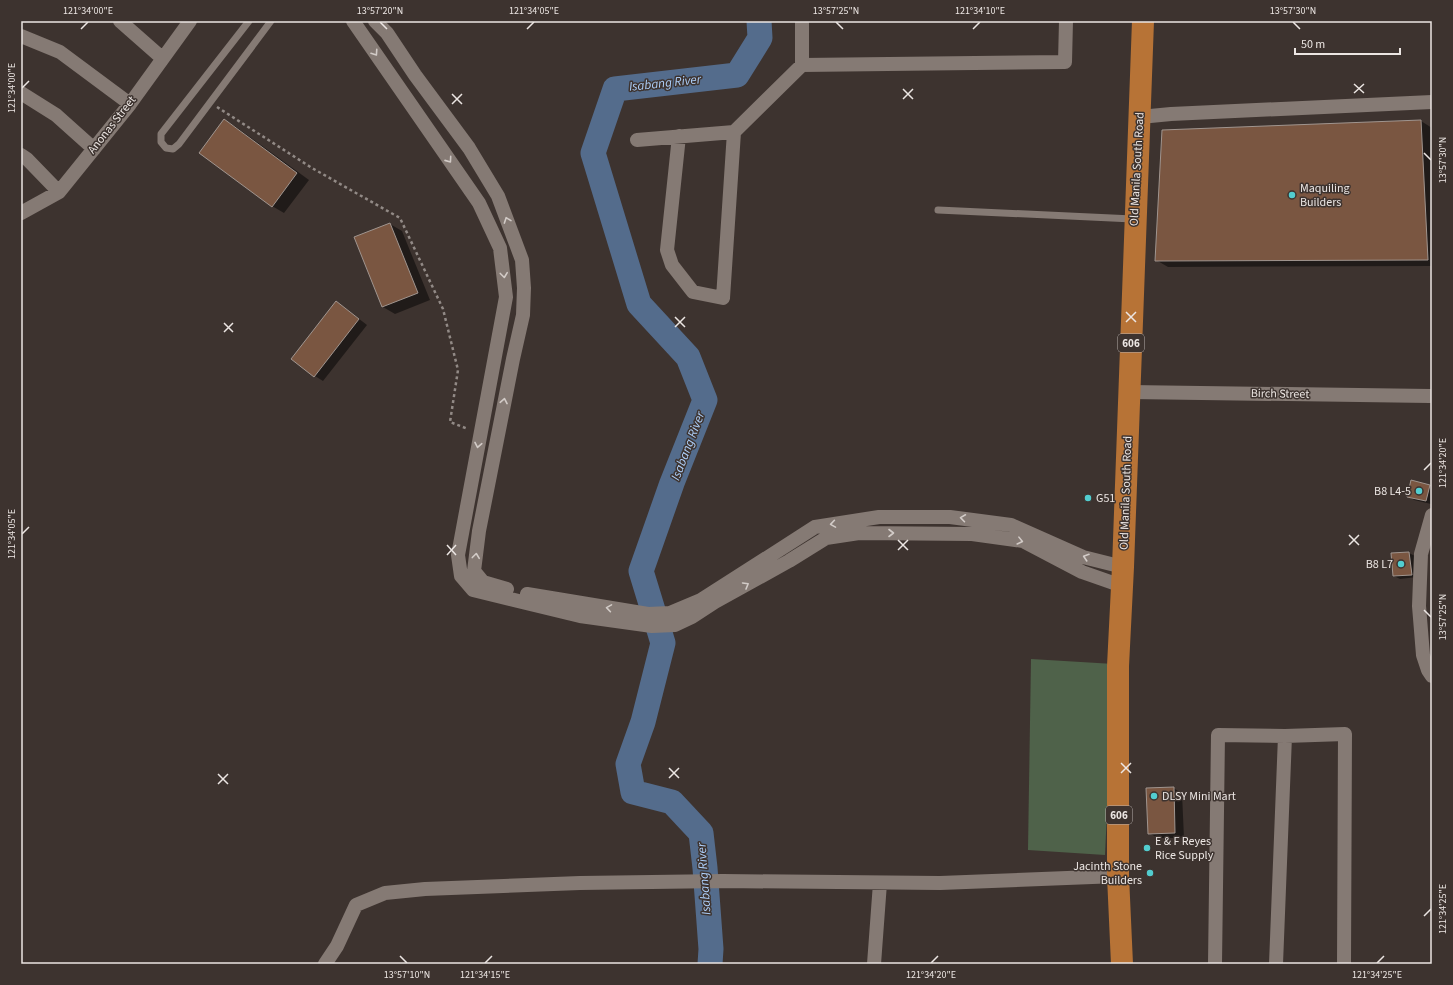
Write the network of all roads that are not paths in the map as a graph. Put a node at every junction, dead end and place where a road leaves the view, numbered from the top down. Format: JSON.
{"nodes":[{"id":1,"x":120,"y":21,"type":"edge"},
{"id":2,"x":190,"y":21,"type":"edge"},
{"id":3,"x":249,"y":21,"type":"edge"},
{"id":4,"x":271,"y":21,"type":"edge"},
{"id":5,"x":353,"y":21,"type":"edge"},
{"id":6,"x":375,"y":21,"type":"edge"},
{"id":7,"x":802,"y":21,"type":"edge"},
{"id":8,"x":1066,"y":21,"type":"edge"},
{"id":9,"x":1143,"y":21,"type":"edge"},
{"id":10,"x":21,"y":36,"type":"edge"},
{"id":11,"x":162,"y":58,"type":"junction"},
{"id":12,"x":802,"y":65,"type":"junction"},
{"id":13,"x":21,"y":93,"type":"edge"},
{"id":14,"x":1432,"y":102,"type":"edge"},
{"id":15,"x":130,"y":104,"type":"junction"},
{"id":16,"x":1140,"y":117,"type":"junction"},
{"id":17,"x":734,"y":132,"type":"junction"},
{"id":18,"x":679,"y":136,"type":"junction"},
{"id":19,"x":637,"y":140,"type":"dead end"},
{"id":20,"x":94,"y":149,"type":"junction"},
{"id":21,"x":21,"y":155,"type":"edge"},
{"id":22,"x":480,"y":167,"type":"junction"},
{"id":23,"x":462,"y":178,"type":"junction"},
{"id":24,"x":59,"y":192,"type":"junction"},
{"id":25,"x":938,"y":210,"type":"dead end"},
{"id":26,"x":21,"y":213,"type":"edge"},
{"id":27,"x":1135,"y":219,"type":"junction"},
{"id":28,"x":1130,"y":392,"type":"junction"},
{"id":29,"x":1431,"y":397,"type":"edge"},
{"id":30,"x":484,"y":415,"type":"junction"},
{"id":31,"x":500,"y":420,"type":"junction"},
{"id":32,"x":1432,"y":515,"type":"edge"},
{"id":33,"x":1122,"y":576,"type":"junction"},
{"id":34,"x":650,"y":620,"type":"junction"},
{"id":35,"x":1432,"y":676,"type":"edge"},
{"id":36,"x":1285,"y":736,"type":"junction"},
{"id":37,"x":1118,"y":876,"type":"junction"},
{"id":38,"x":880,"y":883,"type":"junction"},
{"id":39,"x":325,"y":964,"type":"edge"},
{"id":40,"x":874,"y":964,"type":"edge"},
{"id":41,"x":1122,"y":964,"type":"edge"},
{"id":42,"x":1215,"y":964,"type":"edge"},
{"id":43,"x":1276,"y":964,"type":"edge"},
{"id":44,"x":1344,"y":964,"type":"edge"}],
"edges":[{"from":1,"to":11,"type":"street"},
{"from":2,"to":11,"type":"street","name":"Anonas Street"},
{"from":3,"to":4,"type":"lane"},
{"from":5,"to":23,"type":"street","one_way":true},
{"from":6,"to":22,"type":"street"},
{"from":7,"to":12,"type":"street"},
{"from":8,"to":12,"type":"street"},
{"from":9,"to":16,"type":"main road","name":"Old Manila South Road","number":"606"},
{"from":10,"to":15,"type":"street"},
{"from":11,"to":15,"type":"street","name":"Anonas Street"},
{"from":12,"to":17,"type":"street"},
{"from":13,"to":20,"type":"street"},
{"from":14,"to":16,"type":"street"},
{"from":15,"to":20,"type":"street","name":"Anonas Street"},
{"from":16,"to":27,"type":"main road","name":"Old Manila South Road","number":"606"},
{"from":17,"to":18,"type":"street"},
{"from":17,"to":18,"type":"street"},
{"from":18,"to":19,"type":"street"},
{"from":20,"to":24,"type":"street","name":"Anonas Street"},
{"from":21,"to":24,"type":"street"},
{"from":22,"to":23,"type":"street"},
{"from":31,"to":22,"type":"street","one_way":true},
{"from":23,"to":30,"type":"street","one_way":true},
{"from":24,"to":26,"type":"street","name":"Anonas Street"},
{"from":25,"to":27,"type":"lane"},
{"from":27,"to":28,"type":"main road","name":"Old Manila South Road","number":"606"},
{"from":28,"to":29,"type":"street","name":"Birch Street"},
{"from":28,"to":33,"type":"main road","name":"Old Manila South Road","number":"606"},
{"from":30,"to":31,"type":"street"},
{"from":30,"to":34,"type":"street","one_way":true},
{"from":34,"to":31,"type":"street","one_way":true},
{"from":32,"to":35,"type":"street"},
{"from":33,"to":34,"type":"street"},
{"from":33,"to":37,"type":"main road","name":"Old Manila South Road","number":"606"},
{"from":36,"to":42,"type":"street"},
{"from":36,"to":43,"type":"street"},
{"from":36,"to":44,"type":"street"},
{"from":37,"to":38,"type":"street"},
{"from":37,"to":41,"type":"main road","name":"Old Manila South Road","number":"606"},
{"from":38,"to":39,"type":"street"},
{"from":38,"to":40,"type":"street"}]}
